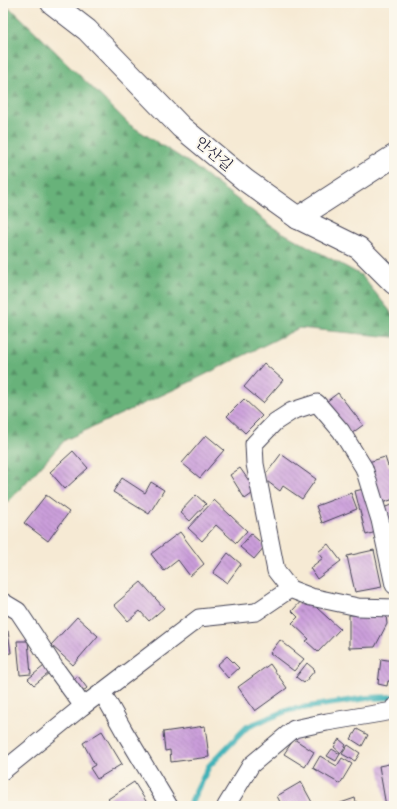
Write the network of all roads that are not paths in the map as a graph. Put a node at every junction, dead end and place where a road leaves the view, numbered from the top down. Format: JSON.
{"nodes":[{"id":1,"x":52,"y":3,"type":"edge"},
{"id":2,"x":394,"y":156,"type":"edge"},
{"id":3,"x":298,"y":218,"type":"junction"},
{"id":4,"x":394,"y":283,"type":"edge"},
{"id":5,"x":394,"y":585,"type":"edge"},
{"id":6,"x":290,"y":589,"type":"junction"},
{"id":7,"x":3,"y":602,"type":"edge"},
{"id":8,"x":394,"y":608,"type":"edge"},
{"id":9,"x":102,"y":692,"type":"junction"},
{"id":10,"x":83,"y":706,"type":"junction"},
{"id":11,"x":393,"y":709,"type":"edge"},
{"id":12,"x":3,"y":771,"type":"edge"},
{"id":13,"x":168,"y":806,"type":"edge"},
{"id":14,"x":226,"y":806,"type":"edge"}],
"edges":[{"from":1,"to":3,"type":"main road","name":"안산길"},
{"from":2,"to":3,"type":"main road"},
{"from":3,"to":4,"type":"main road","name":"안산길"},
{"from":5,"to":6,"type":"street"},
{"from":6,"to":8,"type":"street"},
{"from":6,"to":9,"type":"street"},
{"from":7,"to":10,"type":"street"},
{"from":9,"to":10,"type":"street"},
{"from":9,"to":13,"type":"street"},
{"from":10,"to":12,"type":"street"},
{"from":11,"to":14,"type":"street"}]}
